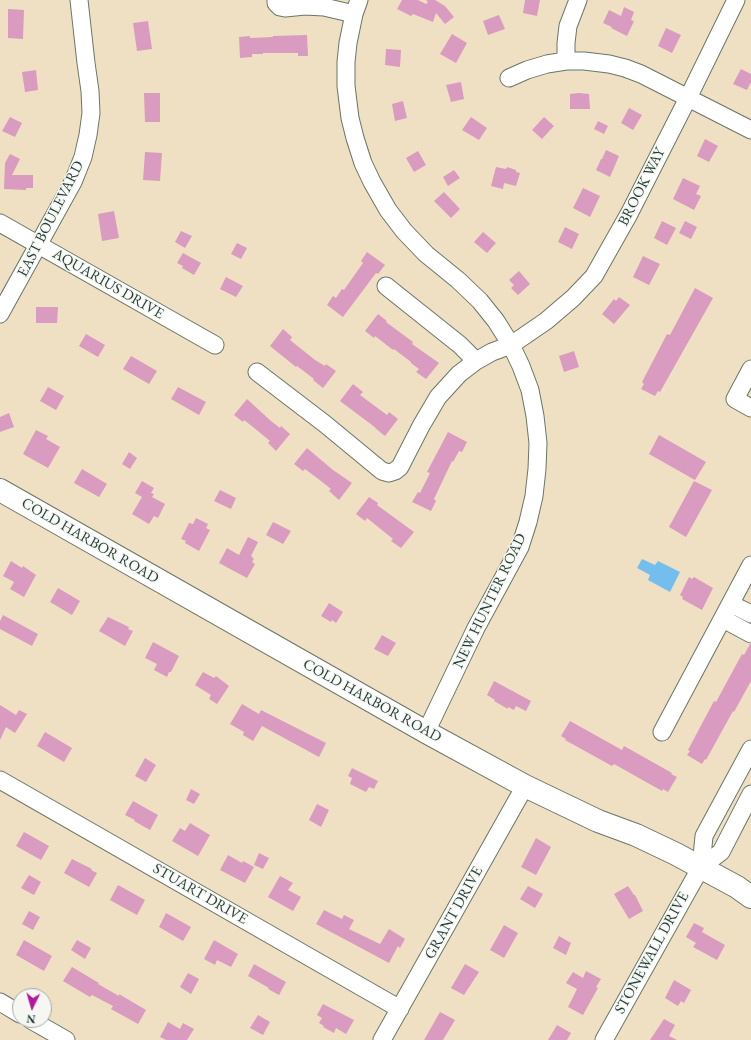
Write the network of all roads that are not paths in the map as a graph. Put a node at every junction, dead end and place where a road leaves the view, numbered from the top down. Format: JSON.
{"nodes":[{"id":1,"x":79,"y":0,"type":"edge"},
{"id":2,"x":276,"y":0,"type":"edge"},
{"id":3,"x":578,"y":0,"type":"edge"},
{"id":4,"x":736,"y":0,"type":"edge"},
{"id":5,"x":357,"y":7,"type":"edge"},
{"id":6,"x":566,"y":61,"type":"junction"},
{"id":7,"x":510,"y":78,"type":"dead end"},
{"id":8,"x":688,"y":98,"type":"junction"},
{"id":9,"x":751,"y":130,"type":"edge"},
{"id":10,"x":0,"y":223,"type":"edge"},
{"id":11,"x":39,"y":245,"type":"junction"},
{"id":12,"x":386,"y":286,"type":"dead end"},
{"id":13,"x":0,"y":314,"type":"edge"},
{"id":14,"x":511,"y":345,"type":"junction"},
{"id":15,"x":215,"y":346,"type":"dead end"},
{"id":16,"x":476,"y":361,"type":"junction"},
{"id":17,"x":751,"y":369,"type":"edge"},
{"id":18,"x":257,"y":372,"type":"dead end"},
{"id":19,"x":751,"y":408,"type":"edge"},
{"id":20,"x":0,"y":490,"type":"edge"},
{"id":21,"x":751,"y":565,"type":"edge"},
{"id":22,"x":731,"y":604,"type":"junction"},
{"id":23,"x":751,"y":614,"type":"edge"},
{"id":24,"x":723,"y":619,"type":"junction"},
{"id":25,"x":751,"y":634,"type":"edge"},
{"id":26,"x":426,"y":732,"type":"junction"},
{"id":27,"x":662,"y":732,"type":"dead end"},
{"id":28,"x":751,"y":749,"type":"edge"},
{"id":29,"x":0,"y":780,"type":"edge"},
{"id":30,"x":525,"y":786,"type":"junction"},
{"id":31,"x":751,"y":794,"type":"edge"},
{"id":32,"x":701,"y":867,"type":"junction"},
{"id":33,"x":751,"y":897,"type":"edge"},
{"id":34,"x":0,"y":1002,"type":"edge"},
{"id":35,"x":12,"y":1009,"type":"edge"},
{"id":36,"x":400,"y":1009,"type":"junction"},
{"id":37,"x":45,"y":1028,"type":"edge"},
{"id":38,"x":66,"y":1040,"type":"edge"},
{"id":39,"x":382,"y":1040,"type":"edge"},
{"id":40,"x":604,"y":1040,"type":"edge"}],
"edges":[{"from":1,"to":11,"type":"street","name":"EAST BOULEVARD"},
{"from":2,"to":5,"type":"street"},
{"from":3,"to":6,"type":"street"},
{"from":4,"to":8,"type":"street","name":"BROOK WAY"},
{"from":5,"to":14,"type":"street","name":"NEW HUNTER ROAD"},
{"from":6,"to":7,"type":"street"},
{"from":6,"to":8,"type":"street"},
{"from":8,"to":9,"type":"street"},
{"from":8,"to":14,"type":"street","name":"BROOK WAY"},
{"from":10,"to":11,"type":"street","name":"AQUARIUS DRIVE"},
{"from":11,"to":13,"type":"street","name":"EAST BOULEVARD"},
{"from":11,"to":15,"type":"street","name":"AQUARIUS DRIVE"},
{"from":12,"to":16,"type":"street"},
{"from":14,"to":16,"type":"street","name":"BROOK WAY"},
{"from":14,"to":26,"type":"street","name":"NEW HUNTER ROAD"},
{"from":16,"to":18,"type":"street","name":"BROOK WAY"},
{"from":17,"to":19,"type":"street"},
{"from":20,"to":26,"type":"main road","name":"COLD HARBOR ROAD"},
{"from":21,"to":22,"type":"street"},
{"from":22,"to":23,"type":"street"},
{"from":22,"to":24,"type":"street"},
{"from":24,"to":25,"type":"street"},
{"from":24,"to":27,"type":"street"},
{"from":26,"to":30,"type":"main road","name":"COLD HARBOR ROAD"},
{"from":28,"to":32,"type":"street"},
{"from":29,"to":36,"type":"street","name":"STUART DRIVE"},
{"from":30,"to":32,"type":"main road","name":"COLD HARBOR ROAD"},
{"from":30,"to":36,"type":"street","name":"GRANT DRIVE"},
{"from":31,"to":32,"type":"street"},
{"from":32,"to":33,"type":"main road","name":"COLD HARBOR ROAD"},
{"from":32,"to":40,"type":"street","name":"STONEWALL DRIVE"},
{"from":34,"to":35,"type":"street"},
{"from":36,"to":39,"type":"street","name":"GRANT DRIVE"},
{"from":37,"to":38,"type":"street"}]}
